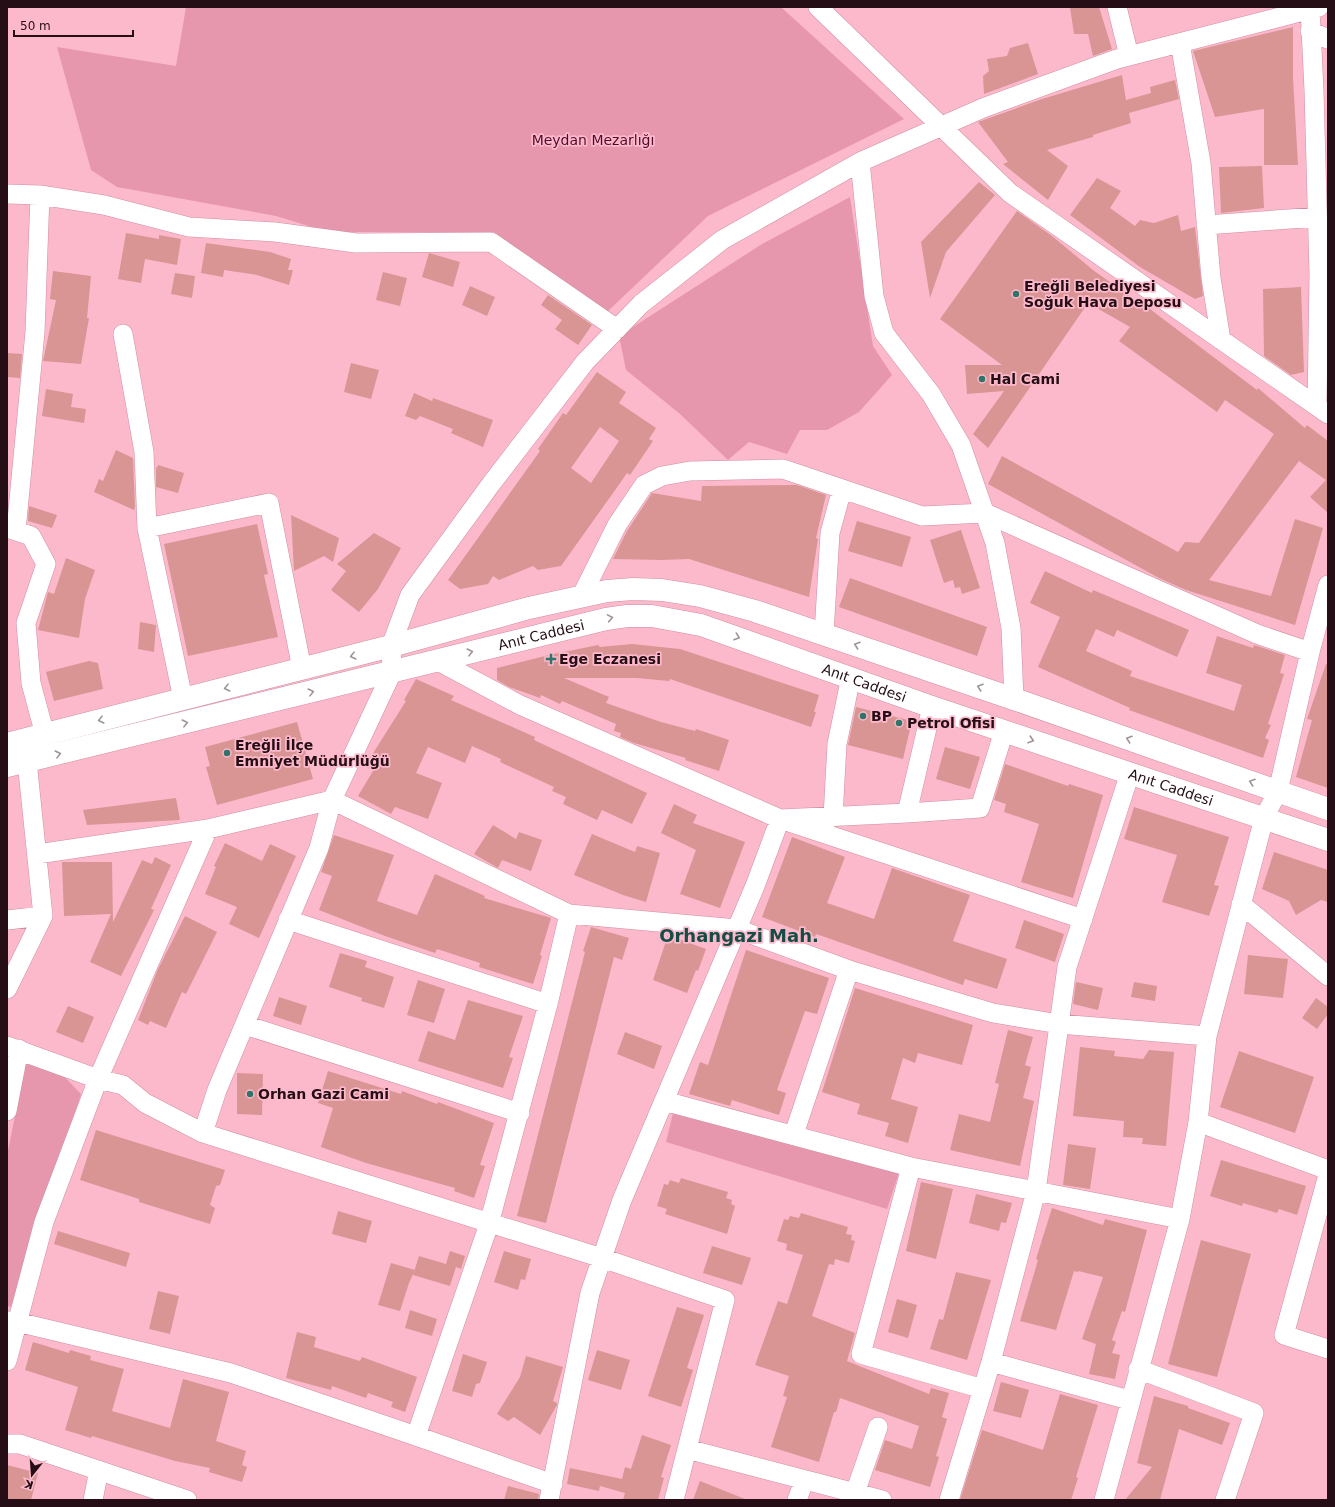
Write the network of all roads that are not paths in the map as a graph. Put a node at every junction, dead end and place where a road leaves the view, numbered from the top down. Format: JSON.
{"nodes":[{"id":1,"x":818,"y":7,"type":"edge"},
{"id":2,"x":1117,"y":7,"type":"edge"},
{"id":3,"x":1313,"y":8,"type":"edge"},
{"id":4,"x":1310,"y":31,"type":"junction"},
{"id":5,"x":1328,"y":39,"type":"edge"},
{"id":6,"x":1180,"y":42,"type":"junction"},
{"id":7,"x":1129,"y":56,"type":"junction"},
{"id":8,"x":942,"y":127,"type":"junction"},
{"id":9,"x":860,"y":162,"type":"junction"},
{"id":10,"x":7,"y":194,"type":"edge"},
{"id":11,"x":40,"y":195,"type":"junction"},
{"id":12,"x":1317,"y":217,"type":"junction"},
{"id":13,"x":1206,"y":225,"type":"junction"},
{"id":14,"x":617,"y":329,"type":"junction"},
{"id":15,"x":123,"y":334,"type":"dead end"},
{"id":16,"x":1221,"y":340,"type":"junction"},
{"id":17,"x":1323,"y":410,"type":"edge"},
{"id":18,"x":842,"y":490,"type":"junction"},
{"id":19,"x":985,"y":513,"type":"junction"},
{"id":20,"x":147,"y":528,"type":"junction"},
{"id":21,"x":12,"y":529,"type":"edge"},
{"id":22,"x":1328,"y":585,"type":"edge"},
{"id":23,"x":581,"y":597,"type":"junction"},
{"id":24,"x":824,"y":634,"type":"junction"},
{"id":25,"x":1321,"y":634,"type":"edge"},
{"id":26,"x":391,"y":646,"type":"junction"},
{"id":27,"x":1310,"y":652,"type":"junction"},
{"id":28,"x":436,"y":660,"type":"junction"},
{"id":29,"x":302,"y":669,"type":"junction"},
{"id":30,"x":392,"y":672,"type":"junction"},
{"id":31,"x":851,"y":677,"type":"junction"},
{"id":32,"x":184,"y":699,"type":"junction"},
{"id":33,"x":1014,"y":699,"type":"junction"},
{"id":34,"x":932,"y":707,"type":"junction"},
{"id":35,"x":1004,"y":731,"type":"junction"},
{"id":36,"x":46,"y":735,"type":"junction"},
{"id":37,"x":7,"y":744,"type":"edge"},
{"id":38,"x":17,"y":764,"type":"edge"},
{"id":39,"x":1130,"y":773,"type":"junction"},
{"id":40,"x":1278,"y":791,"type":"junction"},
{"id":41,"x":332,"y":800,"type":"junction"},
{"id":42,"x":1328,"y":809,"type":"edge"},
{"id":43,"x":907,"y":813,"type":"junction"},
{"id":44,"x":833,"y":817,"type":"junction"},
{"id":45,"x":780,"y":818,"type":"junction"},
{"id":46,"x":1264,"y":818,"type":"junction"},
{"id":47,"x":208,"y":829,"type":"junction"},
{"id":48,"x":1328,"y":840,"type":"edge"},
{"id":49,"x":36,"y":854,"type":"junction"},
{"id":50,"x":1241,"y":904,"type":"junction"},
{"id":51,"x":569,"y":914,"type":"junction"},
{"id":52,"x":43,"y":916,"type":"junction"},
{"id":53,"x":1083,"y":919,"type":"junction"},
{"id":54,"x":7,"y":920,"type":"edge"},
{"id":55,"x":288,"y":920,"type":"junction"},
{"id":56,"x":736,"y":929,"type":"junction"},
{"id":57,"x":850,"y":970,"type":"junction"},
{"id":58,"x":1328,"y":976,"type":"edge"},
{"id":59,"x":7,"y":989,"type":"edge"},
{"id":60,"x":548,"y":1004,"type":"junction"},
{"id":61,"x":1059,"y":1024,"type":"junction"},
{"id":62,"x":245,"y":1025,"type":"junction"},
{"id":63,"x":1207,"y":1036,"type":"junction"},
{"id":64,"x":13,"y":1047,"type":"edge"},
{"id":65,"x":98,"y":1079,"type":"junction"},
{"id":66,"x":664,"y":1101,"type":"junction"},
{"id":67,"x":7,"y":1111,"type":"edge"},
{"id":68,"x":520,"y":1113,"type":"junction"},
{"id":69,"x":1198,"y":1122,"type":"junction"},
{"id":70,"x":203,"y":1133,"type":"junction"},
{"id":71,"x":794,"y":1134,"type":"junction"},
{"id":72,"x":911,"y":1167,"type":"junction"},
{"id":73,"x":1328,"y":1170,"type":"edge"},
{"id":74,"x":1328,"y":1175,"type":"edge"},
{"id":75,"x":1036,"y":1191,"type":"junction"},
{"id":76,"x":1180,"y":1219,"type":"junction"},
{"id":77,"x":490,"y":1224,"type":"junction"},
{"id":78,"x":602,"y":1258,"type":"junction"},
{"id":79,"x":12,"y":1321,"type":"edge"},
{"id":80,"x":1328,"y":1349,"type":"edge"},
{"id":81,"x":7,"y":1361,"type":"edge"},
{"id":82,"x":991,"y":1362,"type":"junction"},
{"id":83,"x":1138,"y":1369,"type":"junction"},
{"id":84,"x":983,"y":1389,"type":"junction"},
{"id":85,"x":1130,"y":1400,"type":"junction"},
{"id":86,"x":878,"y":1427,"type":"dead end"},
{"id":87,"x":416,"y":1436,"type":"junction"},
{"id":88,"x":7,"y":1444,"type":"edge"},
{"id":89,"x":687,"y":1449,"type":"junction"},
{"id":90,"x":99,"y":1470,"type":"junction"},
{"id":91,"x":804,"y":1481,"type":"junction"},
{"id":92,"x":551,"y":1492,"type":"edge"},
{"id":93,"x":855,"y":1493,"type":"junction"},
{"id":94,"x":93,"y":1500,"type":"edge"},
{"id":95,"x":187,"y":1500,"type":"edge"},
{"id":96,"x":674,"y":1500,"type":"edge"},
{"id":97,"x":797,"y":1500,"type":"edge"},
{"id":98,"x":882,"y":1500,"type":"edge"},
{"id":99,"x":949,"y":1500,"type":"edge"},
{"id":100,"x":1104,"y":1500,"type":"edge"},
{"id":101,"x":1225,"y":1500,"type":"edge"}],
"edges":[{"from":1,"to":8,"type":"street"},
{"from":2,"to":7,"type":"street"},
{"from":3,"to":4,"type":"street"},
{"from":3,"to":6,"type":"street"},
{"from":4,"to":5,"type":"street"},
{"from":4,"to":12,"type":"street"},
{"from":6,"to":7,"type":"street"},
{"from":6,"to":13,"type":"street"},
{"from":7,"to":8,"type":"street"},
{"from":8,"to":9,"type":"street"},
{"from":8,"to":16,"type":"street"},
{"from":9,"to":14,"type":"street"},
{"from":9,"to":19,"type":"street"},
{"from":10,"to":11,"type":"street"},
{"from":11,"to":14,"type":"street"},
{"from":11,"to":21,"type":"street"},
{"from":12,"to":13,"type":"street"},
{"from":12,"to":17,"type":"street"},
{"from":13,"to":16,"type":"street"},
{"from":14,"to":26,"type":"street"},
{"from":15,"to":20,"type":"street"},
{"from":16,"to":17,"type":"street"},
{"from":18,"to":19,"type":"street"},
{"from":18,"to":23,"type":"street"},
{"from":18,"to":24,"type":"street"},
{"from":19,"to":27,"type":"street"},
{"from":19,"to":33,"type":"street"},
{"from":20,"to":29,"type":"street"},
{"from":20,"to":32,"type":"street"},
{"from":21,"to":36,"type":"street"},
{"from":22,"to":25,"type":"street"},
{"from":23,"to":24,"type":"main road"},
{"from":23,"to":26,"type":"main road"},
{"from":33,"to":24,"type":"main road","one_way":true},
{"from":25,"to":27,"type":"street"},
{"from":26,"to":29,"type":"main road","one_way":true},
{"from":26,"to":30,"type":"street"},
{"from":27,"to":40,"type":"street"},
{"from":28,"to":30,"type":"main road","name":"Anıt Caddesi"},
{"from":28,"to":31,"type":"main road","name":"Anıt Caddesi","one_way":true},
{"from":28,"to":45,"type":"street"},
{"from":29,"to":32,"type":"main road","one_way":true},
{"from":38,"to":30,"type":"main road","name":"Anıt Caddesi","one_way":true},
{"from":30,"to":41,"type":"street"},
{"from":31,"to":34,"type":"main road","name":"Anıt Caddesi"},
{"from":31,"to":44,"type":"street"},
{"from":32,"to":36,"type":"main road","one_way":true},
{"from":40,"to":33,"type":"main road","one_way":true},
{"from":34,"to":35,"type":"main road","name":"Anıt Caddesi"},
{"from":34,"to":43,"type":"street"},
{"from":35,"to":39,"type":"main road","name":"Anıt Caddesi","one_way":true},
{"from":35,"to":43,"type":"street"},
{"from":36,"to":37,"type":"main road"},
{"from":38,"to":49,"type":"street"},
{"from":39,"to":46,"type":"main road","name":"Anıt Caddesi"},
{"from":39,"to":53,"type":"street"},
{"from":40,"to":42,"type":"main road"},
{"from":40,"to":46,"type":"street"},
{"from":41,"to":47,"type":"street"},
{"from":41,"to":51,"type":"street"},
{"from":41,"to":55,"type":"street"},
{"from":43,"to":44,"type":"street"},
{"from":44,"to":45,"type":"street"},
{"from":45,"to":53,"type":"street"},
{"from":45,"to":56,"type":"street"},
{"from":46,"to":48,"type":"main road","name":"Anıt Caddesi"},
{"from":46,"to":50,"type":"street"},
{"from":47,"to":49,"type":"street"},
{"from":47,"to":65,"type":"street"},
{"from":49,"to":52,"type":"street"},
{"from":50,"to":58,"type":"street"},
{"from":50,"to":63,"type":"street"},
{"from":51,"to":56,"type":"street"},
{"from":51,"to":60,"type":"street"},
{"from":52,"to":54,"type":"street"},
{"from":52,"to":59,"type":"street"},
{"from":53,"to":61,"type":"street"},
{"from":55,"to":60,"type":"street"},
{"from":55,"to":62,"type":"street"},
{"from":56,"to":57,"type":"street"},
{"from":56,"to":66,"type":"street"},
{"from":57,"to":61,"type":"street"},
{"from":57,"to":71,"type":"street"},
{"from":60,"to":68,"type":"street"},
{"from":61,"to":63,"type":"street"},
{"from":61,"to":75,"type":"street"},
{"from":62,"to":68,"type":"street"},
{"from":62,"to":70,"type":"street"},
{"from":63,"to":69,"type":"street"},
{"from":64,"to":65,"type":"street"},
{"from":64,"to":67,"type":"street"},
{"from":65,"to":70,"type":"street"},
{"from":65,"to":79,"type":"street"},
{"from":66,"to":71,"type":"street"},
{"from":66,"to":78,"type":"street"},
{"from":68,"to":77,"type":"street"},
{"from":69,"to":73,"type":"street"},
{"from":69,"to":76,"type":"street"},
{"from":70,"to":77,"type":"street"},
{"from":71,"to":72,"type":"street"},
{"from":72,"to":75,"type":"street"},
{"from":72,"to":84,"type":"street"},
{"from":74,"to":80,"type":"street"},
{"from":75,"to":76,"type":"street"},
{"from":75,"to":82,"type":"street"},
{"from":76,"to":83,"type":"street"},
{"from":77,"to":78,"type":"street"},
{"from":77,"to":87,"type":"street"},
{"from":78,"to":89,"type":"street"},
{"from":78,"to":92,"type":"street"},
{"from":79,"to":81,"type":"street"},
{"from":79,"to":87,"type":"street"},
{"from":82,"to":84,"type":"street"},
{"from":82,"to":85,"type":"street"},
{"from":83,"to":85,"type":"street"},
{"from":83,"to":101,"type":"street"},
{"from":84,"to":99,"type":"street"},
{"from":85,"to":100,"type":"street"},
{"from":86,"to":93,"type":"street"},
{"from":87,"to":92,"type":"street"},
{"from":88,"to":90,"type":"street"},
{"from":89,"to":91,"type":"street"},
{"from":89,"to":96,"type":"street"},
{"from":90,"to":94,"type":"street"},
{"from":90,"to":95,"type":"street"},
{"from":91,"to":93,"type":"street"},
{"from":91,"to":97,"type":"street"},
{"from":93,"to":98,"type":"street"}]}
